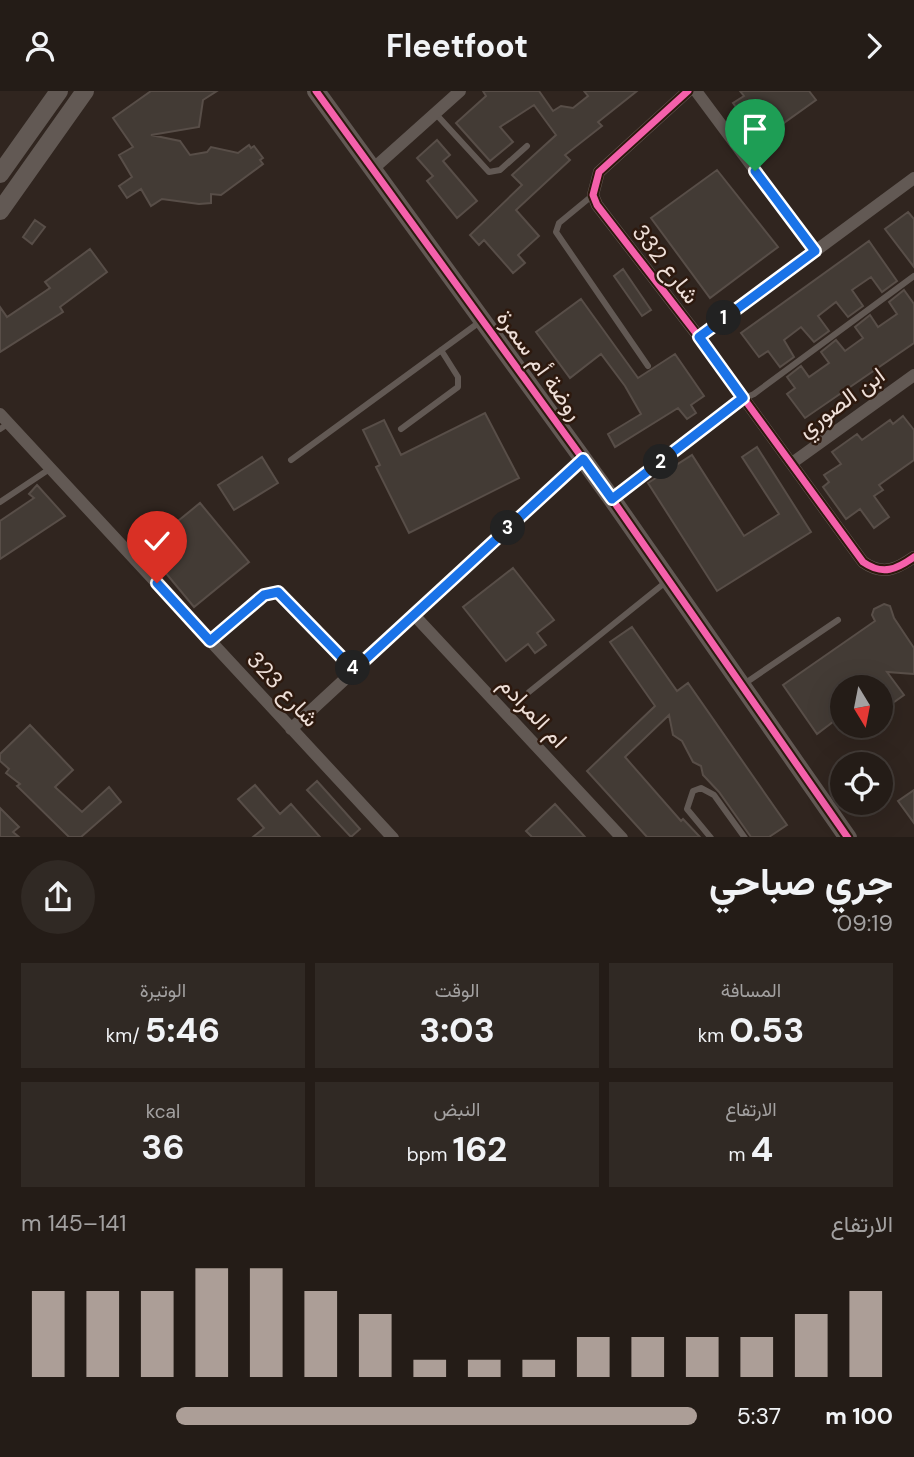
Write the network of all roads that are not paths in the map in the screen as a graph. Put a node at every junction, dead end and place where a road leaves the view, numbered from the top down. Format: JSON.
{"nodes":[{"id":1,"x":59,"y":91,"type":"edge"},
{"id":2,"x":85,"y":91,"type":"edge"},
{"id":3,"x":316,"y":91,"type":"edge"},
{"id":4,"x":460,"y":91,"type":"edge"},
{"id":5,"x":688,"y":91,"type":"edge"},
{"id":6,"x":696,"y":91,"type":"edge"},
{"id":7,"x":435,"y":113,"type":"junction"},
{"id":8,"x":527,"y":146,"type":"dead end"},
{"id":9,"x":374,"y":168,"type":"junction"},
{"id":10,"x":0,"y":174,"type":"edge"},
{"id":11,"x":914,"y":178,"type":"edge"},
{"id":12,"x":593,"y":194,"type":"junction"},
{"id":13,"x":0,"y":211,"type":"edge"},
{"id":14,"x":815,"y":251,"type":"junction"},
{"id":15,"x":914,"y":276,"type":"edge"},
{"id":16,"x":483,"y":320,"type":"junction"},
{"id":17,"x":699,"y":337,"type":"junction"},
{"id":18,"x":441,"y":350,"type":"junction"},
{"id":19,"x":648,"y":366,"type":"dead end"},
{"id":20,"x":914,"y":375,"type":"edge"},
{"id":21,"x":743,"y":398,"type":"junction"},
{"id":22,"x":3,"y":422,"type":"edge"},
{"id":23,"x":401,"y":429,"type":"dead end"},
{"id":24,"x":583,"y":459,"type":"junction"},
{"id":25,"x":291,"y":460,"type":"dead end"},
{"id":26,"x":792,"y":463,"type":"junction"},
{"id":27,"x":51,"y":468,"type":"junction"},
{"id":28,"x":612,"y":499,"type":"junction"},
{"id":29,"x":0,"y":502,"type":"edge"},
{"id":30,"x":914,"y":557,"type":"edge"},
{"id":31,"x":668,"y":580,"type":"junction"},
{"id":32,"x":414,"y":615,"type":"junction"},
{"id":33,"x":838,"y":620,"type":"dead end"},
{"id":34,"x":210,"y":641,"type":"junction"},
{"id":35,"x":354,"y":670,"type":"junction"},
{"id":36,"x":742,"y":685,"type":"junction"},
{"id":37,"x":529,"y":692,"type":"dead end"},
{"id":38,"x":291,"y":729,"type":"junction"},
{"id":39,"x":392,"y":837,"type":"edge"},
{"id":40,"x":621,"y":837,"type":"edge"},
{"id":41,"x":710,"y":837,"type":"edge"},
{"id":42,"x":744,"y":837,"type":"edge"},
{"id":43,"x":847,"y":837,"type":"edge"}],
"edges":[{"from":1,"to":10,"type":"street"},
{"from":2,"to":13,"type":"street"},
{"from":3,"to":9,"type":"street","name":"روضة أم سمرة"},
{"from":4,"to":7,"type":"street"},
{"from":5,"to":12,"type":"street"},
{"from":6,"to":14,"type":"street"},
{"from":7,"to":8,"type":"lane"},
{"from":7,"to":9,"type":"street"},
{"from":9,"to":16,"type":"street","name":"روضة أم سمرة"},
{"from":11,"to":14,"type":"street"},
{"from":12,"to":17,"type":"street","name":"شارع 332"},
{"from":12,"to":19,"type":"lane"},
{"from":14,"to":17,"type":"street"},
{"from":15,"to":21,"type":"lane"},
{"from":16,"to":18,"type":"lane"},
{"from":16,"to":24,"type":"street","name":"روضة أم سمرة"},
{"from":17,"to":21,"type":"street","name":"شارع 332"},
{"from":18,"to":23,"type":"lane"},
{"from":18,"to":25,"type":"lane"},
{"from":20,"to":26,"type":"street","name":"ابن الصوري"},
{"from":21,"to":26,"type":"street","name":"شارع 332"},
{"from":21,"to":28,"type":"street"},
{"from":22,"to":27,"type":"street","name":"شارع 323"},
{"from":24,"to":28,"type":"street","name":"روضة أم سمرة"},
{"from":24,"to":32,"type":"street"},
{"from":26,"to":30,"type":"street","name":"شارع 332"},
{"from":27,"to":29,"type":"lane"},
{"from":27,"to":34,"type":"street","name":"شارع 323"},
{"from":28,"to":31,"type":"street","name":"روضة أم سمرة"},
{"from":31,"to":36,"type":"street","name":"روضة أم سمرة"},
{"from":31,"to":37,"type":"lane"},
{"from":32,"to":35,"type":"street"},
{"from":32,"to":40,"type":"street","name":"ام المرادم"},
{"from":33,"to":36,"type":"lane"},
{"from":34,"to":35,"type":"lane"},
{"from":34,"to":38,"type":"street","name":"شارع 323"},
{"from":35,"to":38,"type":"street"},
{"from":36,"to":43,"type":"street","name":"روضة أم سمرة"},
{"from":38,"to":39,"type":"street","name":"شارع 323"},
{"from":41,"to":42,"type":"lane"}]}
